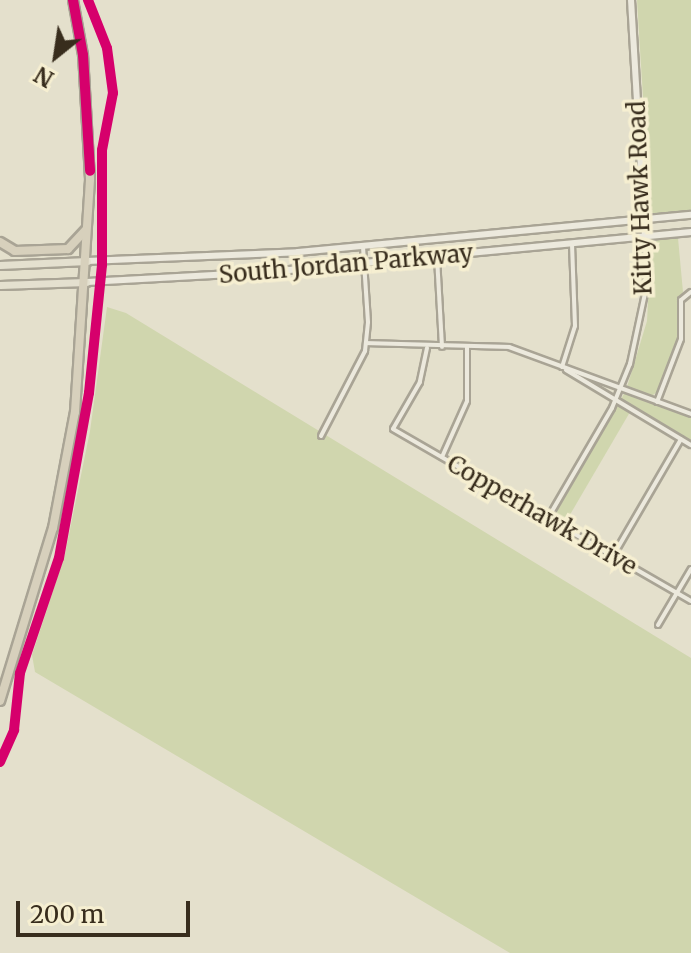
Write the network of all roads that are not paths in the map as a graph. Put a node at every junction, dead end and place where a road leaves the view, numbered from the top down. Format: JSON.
{"nodes":[{"id":1,"x":73,"y":0,"type":"edge"},
{"id":2,"x":631,"y":0,"type":"edge"},
{"id":3,"x":90,"y":212,"type":"junction"},
{"id":4,"x":691,"y":215,"type":"edge"},
{"id":5,"x":644,"y":219,"type":"junction"},
{"id":6,"x":691,"y":232,"type":"edge"},
{"id":7,"x":645,"y":236,"type":"junction"},
{"id":8,"x":0,"y":242,"type":"edge"},
{"id":9,"x":572,"y":244,"type":"junction"},
{"id":10,"x":363,"y":246,"type":"junction"},
{"id":11,"x":437,"y":257,"type":"junction"},
{"id":12,"x":87,"y":261,"type":"junction"},
{"id":13,"x":364,"y":264,"type":"junction"},
{"id":14,"x":0,"y":265,"type":"edge"},
{"id":15,"x":87,"y":282,"type":"junction"},
{"id":16,"x":0,"y":285,"type":"edge"},
{"id":17,"x":691,"y":292,"type":"edge"},
{"id":18,"x":366,"y":343,"type":"junction"},
{"id":19,"x":467,"y":346,"type":"junction"},
{"id":20,"x":442,"y":347,"type":"junction"},
{"id":21,"x":427,"y":348,"type":"junction"},
{"id":22,"x":562,"y":367,"type":"junction"},
{"id":23,"x":621,"y":388,"type":"junction"},
{"id":24,"x":615,"y":401,"type":"junction"},
{"id":25,"x":657,"y":402,"type":"junction"},
{"id":26,"x":691,"y":414,"type":"edge"},
{"id":27,"x":321,"y":436,"type":"dead end"},
{"id":28,"x":681,"y":439,"type":"junction"},
{"id":29,"x":691,"y":445,"type":"edge"},
{"id":30,"x":442,"y":457,"type":"junction"},
{"id":31,"x":548,"y":518,"type":"junction"},
{"id":32,"x":613,"y":556,"type":"junction"},
{"id":33,"x":691,"y":569,"type":"edge"},
{"id":34,"x":677,"y":593,"type":"junction"},
{"id":35,"x":691,"y":601,"type":"edge"},
{"id":36,"x":658,"y":625,"type":"dead end"},
{"id":37,"x":0,"y":701,"type":"edge"}],
"edges":[{"from":1,"to":3,"type":"highway"},
{"from":2,"to":5,"type":"street","name":"Kitty Hawk Road"},
{"from":3,"to":8,"type":"highway"},
{"from":3,"to":12,"type":"highway"},
{"from":4,"to":5,"type":"street","name":"South Jordan Parkway"},
{"from":5,"to":7,"type":"street","name":"Kitty Hawk Road"},
{"from":5,"to":10,"type":"street","name":"South Jordan Parkway"},
{"from":6,"to":7,"type":"street","name":"South Jordan Parkway"},
{"from":7,"to":9,"type":"street","name":"South Jordan Parkway"},
{"from":7,"to":23,"type":"street","name":"Kitty Hawk Road"},
{"from":9,"to":11,"type":"street","name":"South Jordan Parkway"},
{"from":9,"to":22,"type":"street"},
{"from":10,"to":12,"type":"street","name":"South Jordan Parkway"},
{"from":10,"to":13,"type":"street"},
{"from":11,"to":13,"type":"street","name":"South Jordan Parkway"},
{"from":11,"to":20,"type":"street"},
{"from":12,"to":14,"type":"main road","name":"South Jordan Parkway"},
{"from":12,"to":15,"type":"highway"},
{"from":13,"to":15,"type":"street","name":"South Jordan Parkway"},
{"from":13,"to":18,"type":"street"},
{"from":15,"to":16,"type":"main road","name":"South Jordan Parkway"},
{"from":15,"to":37,"type":"highway"},
{"from":17,"to":25,"type":"street"},
{"from":18,"to":21,"type":"street"},
{"from":18,"to":27,"type":"street"},
{"from":19,"to":20,"type":"street"},
{"from":19,"to":22,"type":"street"},
{"from":19,"to":30,"type":"street"},
{"from":20,"to":21,"type":"street"},
{"from":21,"to":30,"type":"street","name":"Copperhawk Drive"},
{"from":22,"to":23,"type":"street"},
{"from":22,"to":24,"type":"street"},
{"from":23,"to":24,"type":"street","name":"Kitty Hawk Road"},
{"from":23,"to":25,"type":"street"},
{"from":24,"to":28,"type":"street"},
{"from":24,"to":31,"type":"street","name":"Kitty Hawk Road"},
{"from":25,"to":26,"type":"street"},
{"from":28,"to":29,"type":"street"},
{"from":28,"to":32,"type":"street"},
{"from":30,"to":31,"type":"street","name":"Copperhawk Drive"},
{"from":31,"to":32,"type":"street","name":"Copperhawk Drive"},
{"from":32,"to":34,"type":"street","name":"Copperhawk Drive"},
{"from":33,"to":34,"type":"street"},
{"from":34,"to":35,"type":"street","name":"Copperhawk Drive"},
{"from":34,"to":36,"type":"street"}]}
